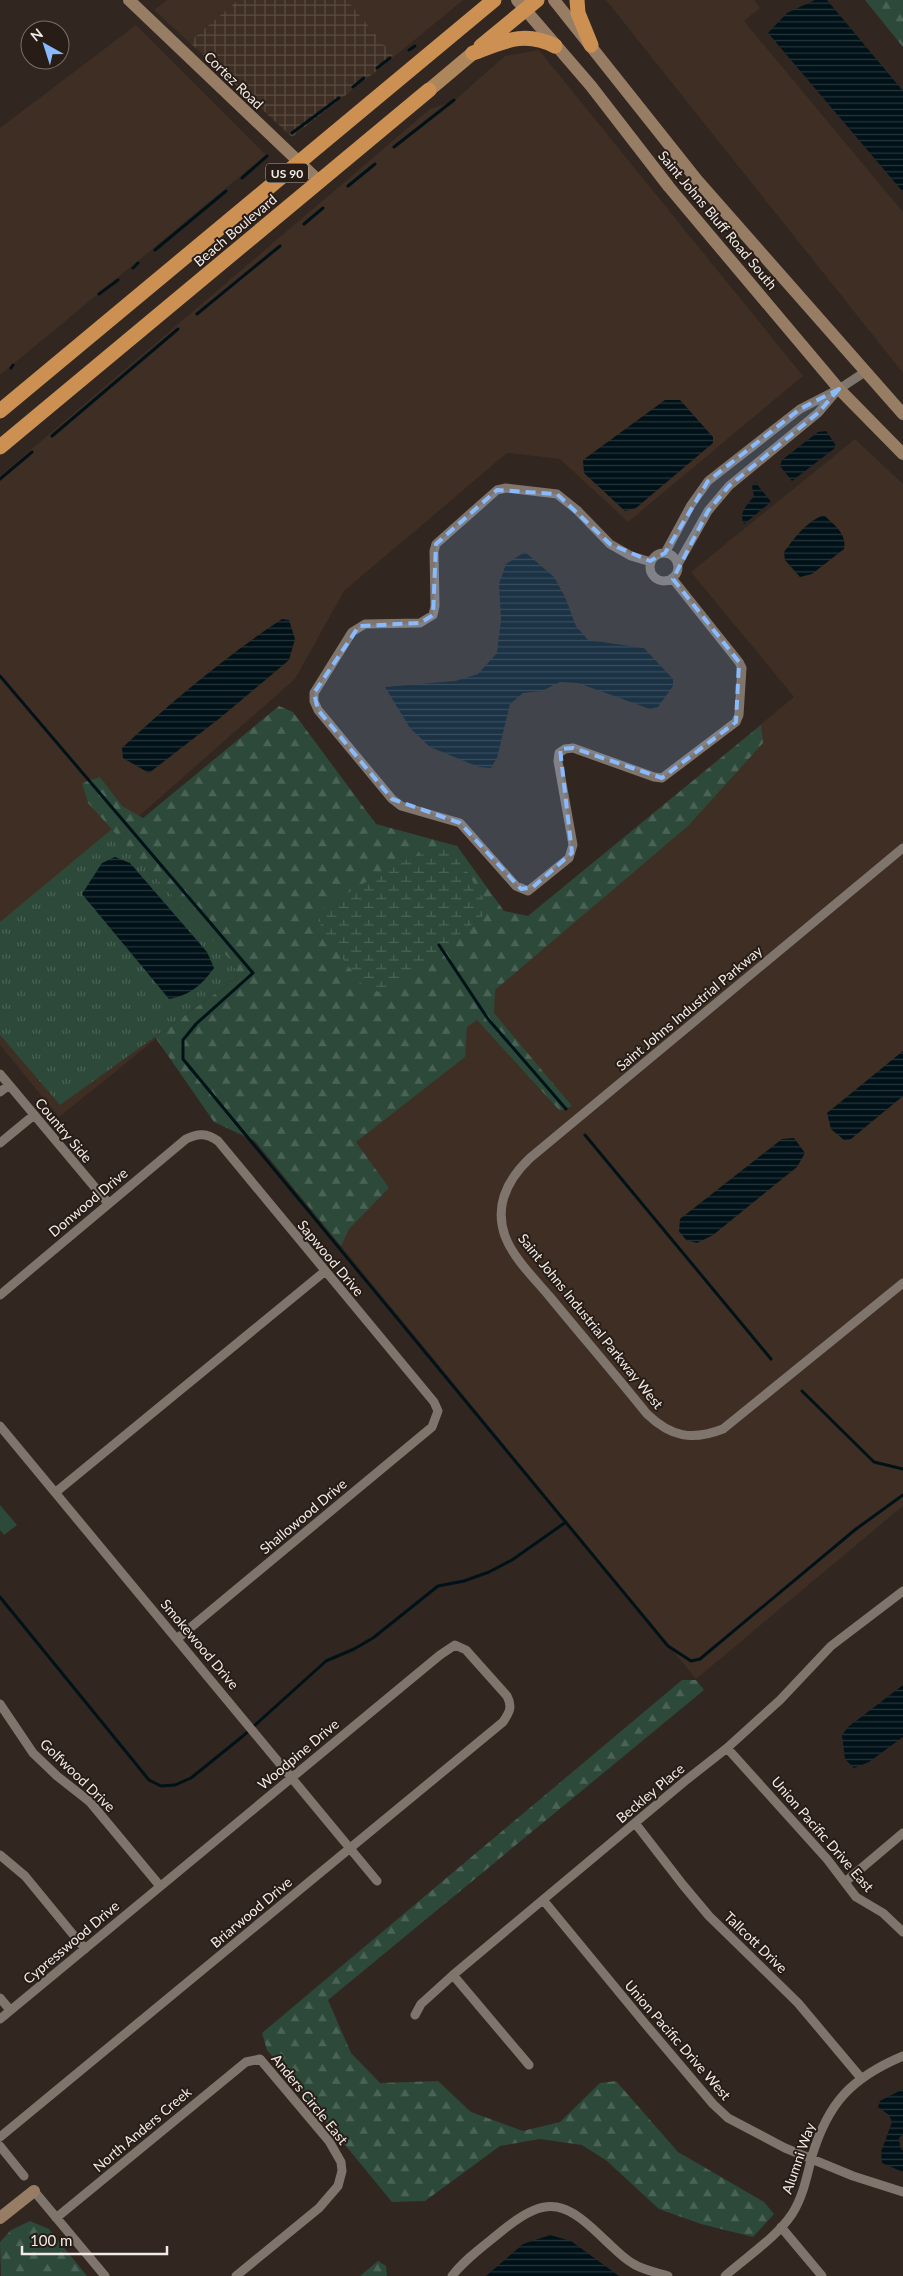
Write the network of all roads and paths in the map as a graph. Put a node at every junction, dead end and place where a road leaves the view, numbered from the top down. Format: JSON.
{"nodes":[{"id":1,"x":128,"y":0,"type":"edge"},
{"id":2,"x":480,"y":0,"type":"edge"},
{"id":3,"x":494,"y":0,"type":"edge"},
{"id":4,"x":537,"y":0,"type":"edge"},
{"id":5,"x":554,"y":0,"type":"edge"},
{"id":6,"x":576,"y":0,"type":"edge"},
{"id":7,"x":521,"y":5,"type":"edge"},
{"id":8,"x":469,"y":21,"type":"junction"},
{"id":9,"x":591,"y":45,"type":"junction"},
{"id":10,"x":556,"y":46,"type":"junction"},
{"id":11,"x":473,"y":53,"type":"junction"},
{"id":12,"x":429,"y":90,"type":"joint"},
{"id":13,"x":300,"y":163,"type":"junction"},
{"id":14,"x":319,"y":181,"type":"junction"},
{"id":15,"x":865,"y":372,"type":"junction"},
{"id":16,"x":839,"y":389,"type":"junction"},
{"id":17,"x":6,"y":406,"type":"edge"},
{"id":18,"x":903,"y":414,"type":"edge"},
{"id":19,"x":26,"y":425,"type":"junction"},
{"id":20,"x":0,"y":447,"type":"edge"},
{"id":21,"x":903,"y":454,"type":"edge"},
{"id":22,"x":665,"y":553,"type":"junction"},
{"id":23,"x":651,"y":562,"type":"junction"},
{"id":24,"x":678,"y":564,"type":"junction"},
{"id":25,"x":672,"y":578,"type":"junction"},
{"id":26,"x":903,"y":848,"type":"edge"},
{"id":27,"x":0,"y":1074,"type":"edge"},
{"id":28,"x":9,"y":1085,"type":"junction"},
{"id":29,"x":0,"y":1092,"type":"edge"},
{"id":30,"x":34,"y":1115,"type":"junction"},
{"id":31,"x":196,"y":1134,"type":"joint"},
{"id":32,"x":0,"y":1143,"type":"edge"},
{"id":33,"x":502,"y":1197,"type":"joint"},
{"id":34,"x":108,"y":1204,"type":"junction"},
{"id":35,"x":324,"y":1272,"type":"junction"},
{"id":36,"x":903,"y":1283,"type":"edge"},
{"id":37,"x":0,"y":1295,"type":"edge"},
{"id":38,"x":438,"y":1411,"type":"joint"},
{"id":39,"x":0,"y":1426,"type":"edge"},
{"id":40,"x":56,"y":1492,"type":"junction"},
{"id":41,"x":903,"y":1591,"type":"edge"},
{"id":42,"x":178,"y":1638,"type":"junction"},
{"id":43,"x":455,"y":1645,"type":"joint"},
{"id":44,"x":0,"y":1704,"type":"edge"},
{"id":45,"x":727,"y":1748,"type":"junction"},
{"id":46,"x":291,"y":1778,"type":"junction"},
{"id":47,"x":635,"y":1823,"type":"junction"},
{"id":48,"x":903,"y":1832,"type":"edge"},
{"id":49,"x":350,"y":1848,"type":"junction"},
{"id":50,"x":0,"y":1855,"type":"edge"},
{"id":51,"x":377,"y":1880,"type":"dead end"},
{"id":52,"x":845,"y":1882,"type":"junction"},
{"id":53,"x":160,"y":1886,"type":"junction"},
{"id":54,"x":544,"y":1901,"type":"junction"},
{"id":55,"x":903,"y":1932,"type":"edge"},
{"id":56,"x":85,"y":1948,"type":"junction"},
{"id":57,"x":453,"y":1975,"type":"junction"},
{"id":58,"x":0,"y":1998,"type":"edge"},
{"id":59,"x":10,"y":2010,"type":"junction"},
{"id":60,"x":415,"y":2015,"type":"dead end"},
{"id":61,"x":0,"y":2019,"type":"edge"},
{"id":62,"x":903,"y":2056,"type":"edge"},
{"id":63,"x":246,"y":2062,"type":"joint"},
{"id":64,"x":529,"y":2065,"type":"dead end"},
{"id":65,"x":861,"y":2078,"type":"junction"},
{"id":66,"x":0,"y":2137,"type":"edge"},
{"id":67,"x":0,"y":2146,"type":"edge"},
{"id":68,"x":812,"y":2159,"type":"junction"},
{"id":69,"x":24,"y":2176,"type":"dead end"},
{"id":70,"x":34,"y":2191,"type":"joint"},
{"id":71,"x":903,"y":2192,"type":"edge"},
{"id":72,"x":0,"y":2218,"type":"edge"},
{"id":73,"x":56,"y":2218,"type":"junction"},
{"id":74,"x":781,"y":2227,"type":"junction"},
{"id":75,"x":105,"y":2276,"type":"edge"},
{"id":76,"x":236,"y":2276,"type":"edge"},
{"id":77,"x":452,"y":2276,"type":"edge"},
{"id":78,"x":668,"y":2276,"type":"edge"},
{"id":79,"x":725,"y":2276,"type":"edge"},
{"id":80,"x":822,"y":2276,"type":"edge"}],
"edges":[{"from":1,"to":13,"type":"main road","name":"Cortez Road"},
{"from":2,"to":8,"type":"highway"},
{"from":3,"to":8,"type":"highway","number":"US 90"},
{"from":4,"to":7,"type":"highway","name":"Beach Boulevard","number":"US 90"},
{"from":5,"to":9,"type":"main road","name":"Saint Johns Bluff Road South"},
{"from":6,"to":9,"type":"highway"},
{"from":7,"to":10,"type":"main road","name":"Saint Johns Bluff Road South"},
{"from":7,"to":11,"type":"highway","name":"Beach Boulevard","number":"US 90"},
{"from":8,"to":13,"type":"highway","number":"US 90"},
{"from":9,"to":15,"type":"main road","name":"Saint Johns Bluff Road South"},
{"from":10,"to":11,"type":"highway"},
{"from":10,"to":16,"type":"main road","name":"Saint Johns Bluff Road South"},
{"from":11,"to":12,"type":"main road","name":"Beach Boulevard","number":"US 90"},
{"from":12,"to":14,"type":"highway","name":"Beach Boulevard","number":"US 90"},
{"from":13,"to":14,"type":"main road","name":"Cortez Road"},
{"from":13,"to":17,"type":"highway","number":"US 90"},
{"from":14,"to":19,"type":"highway","name":"Beach Boulevard","number":"US 90"},
{"from":15,"to":16,"type":"street"},
{"from":15,"to":18,"type":"main road","name":"Saint Johns Bluff Road South"},
{"from":16,"to":21,"type":"main road","name":"Saint Johns Bluff Road South"},
{"from":16,"to":22,"type":"street"},
{"from":16,"to":24,"type":"street"},
{"from":17,"to":19,"type":"highway"},
{"from":19,"to":20,"type":"highway","name":"Beach Boulevard","number":"US 90"},
{"from":22,"to":23,"type":"street"},
{"from":22,"to":24,"type":"street"},
{"from":23,"to":25,"type":"street"},
{"from":23,"to":25,"type":"street"},
{"from":24,"to":25,"type":"street"},
{"from":26,"to":33,"type":"street","name":"Saint Johns Industrial Parkway"},
{"from":27,"to":28,"type":"street","name":"Country Side"},
{"from":28,"to":29,"type":"street"},
{"from":28,"to":30,"type":"street","name":"Country Side"},
{"from":30,"to":32,"type":"street"},
{"from":30,"to":34,"type":"street","name":"Country Side"},
{"from":31,"to":34,"type":"street","name":"Donwood Drive"},
{"from":31,"to":35,"type":"street","name":"Sapwood Drive"},
{"from":33,"to":36,"type":"street","name":"Saint Johns Industrial Parkway West"},
{"from":34,"to":37,"type":"street","name":"Donwood Drive"},
{"from":35,"to":38,"type":"street","name":"Sapwood Drive"},
{"from":35,"to":40,"type":"street"},
{"from":38,"to":42,"type":"street","name":"Shallowood Drive"},
{"from":39,"to":40,"type":"street","name":"Smokewood Drive"},
{"from":40,"to":42,"type":"street","name":"Smokewood Drive"},
{"from":41,"to":45,"type":"street","name":"Beckley Place"},
{"from":42,"to":46,"type":"street","name":"Smokewood Drive"},
{"from":43,"to":46,"type":"street","name":"Woodpine Drive"},
{"from":43,"to":49,"type":"street","name":"Briarwood Drive"},
{"from":44,"to":53,"type":"street","name":"Golfwood Drive"},
{"from":45,"to":47,"type":"street","name":"Beckley Place"},
{"from":45,"to":52,"type":"street","name":"Union Pacific Drive East"},
{"from":46,"to":49,"type":"street","name":"Smokewood Drive"},
{"from":46,"to":53,"type":"street","name":"Woodpine Drive"},
{"from":47,"to":54,"type":"street","name":"Beckley Place"},
{"from":47,"to":65,"type":"street","name":"Tallcott Drive"},
{"from":48,"to":52,"type":"street"},
{"from":49,"to":51,"type":"street","name":"Smokewood Drive"},
{"from":49,"to":66,"type":"street","name":"Briarwood Drive"},
{"from":50,"to":56,"type":"street"},
{"from":52,"to":55,"type":"street","name":"Union Pacific Drive East"},
{"from":53,"to":56,"type":"street","name":"Cypresswood Drive"},
{"from":54,"to":57,"type":"street","name":"Beckley Place"},
{"from":54,"to":68,"type":"street","name":"Union Pacific Drive West"},
{"from":56,"to":59,"type":"street","name":"Cypresswood Drive"},
{"from":57,"to":60,"type":"street","name":"Beckley Place"},
{"from":57,"to":64,"type":"street"},
{"from":58,"to":59,"type":"street"},
{"from":59,"to":61,"type":"street","name":"Cypresswood Drive"},
{"from":62,"to":65,"type":"street","name":"Alumni Way"},
{"from":63,"to":73,"type":"street","name":"North Anders Creek"},
{"from":63,"to":76,"type":"street","name":"Anders Circle East"},
{"from":65,"to":68,"type":"street","name":"Alumni Way"},
{"from":67,"to":69,"type":"street"},
{"from":68,"to":71,"type":"street","name":"Union Pacific Drive West"},
{"from":68,"to":74,"type":"street","name":"Alumni Way"},
{"from":70,"to":72,"type":"main road"},
{"from":70,"to":73,"type":"street"},
{"from":73,"to":75,"type":"street"},
{"from":74,"to":79,"type":"street","name":"Alumni Way"},
{"from":74,"to":80,"type":"street"},
{"from":77,"to":78,"type":"street"}]}
